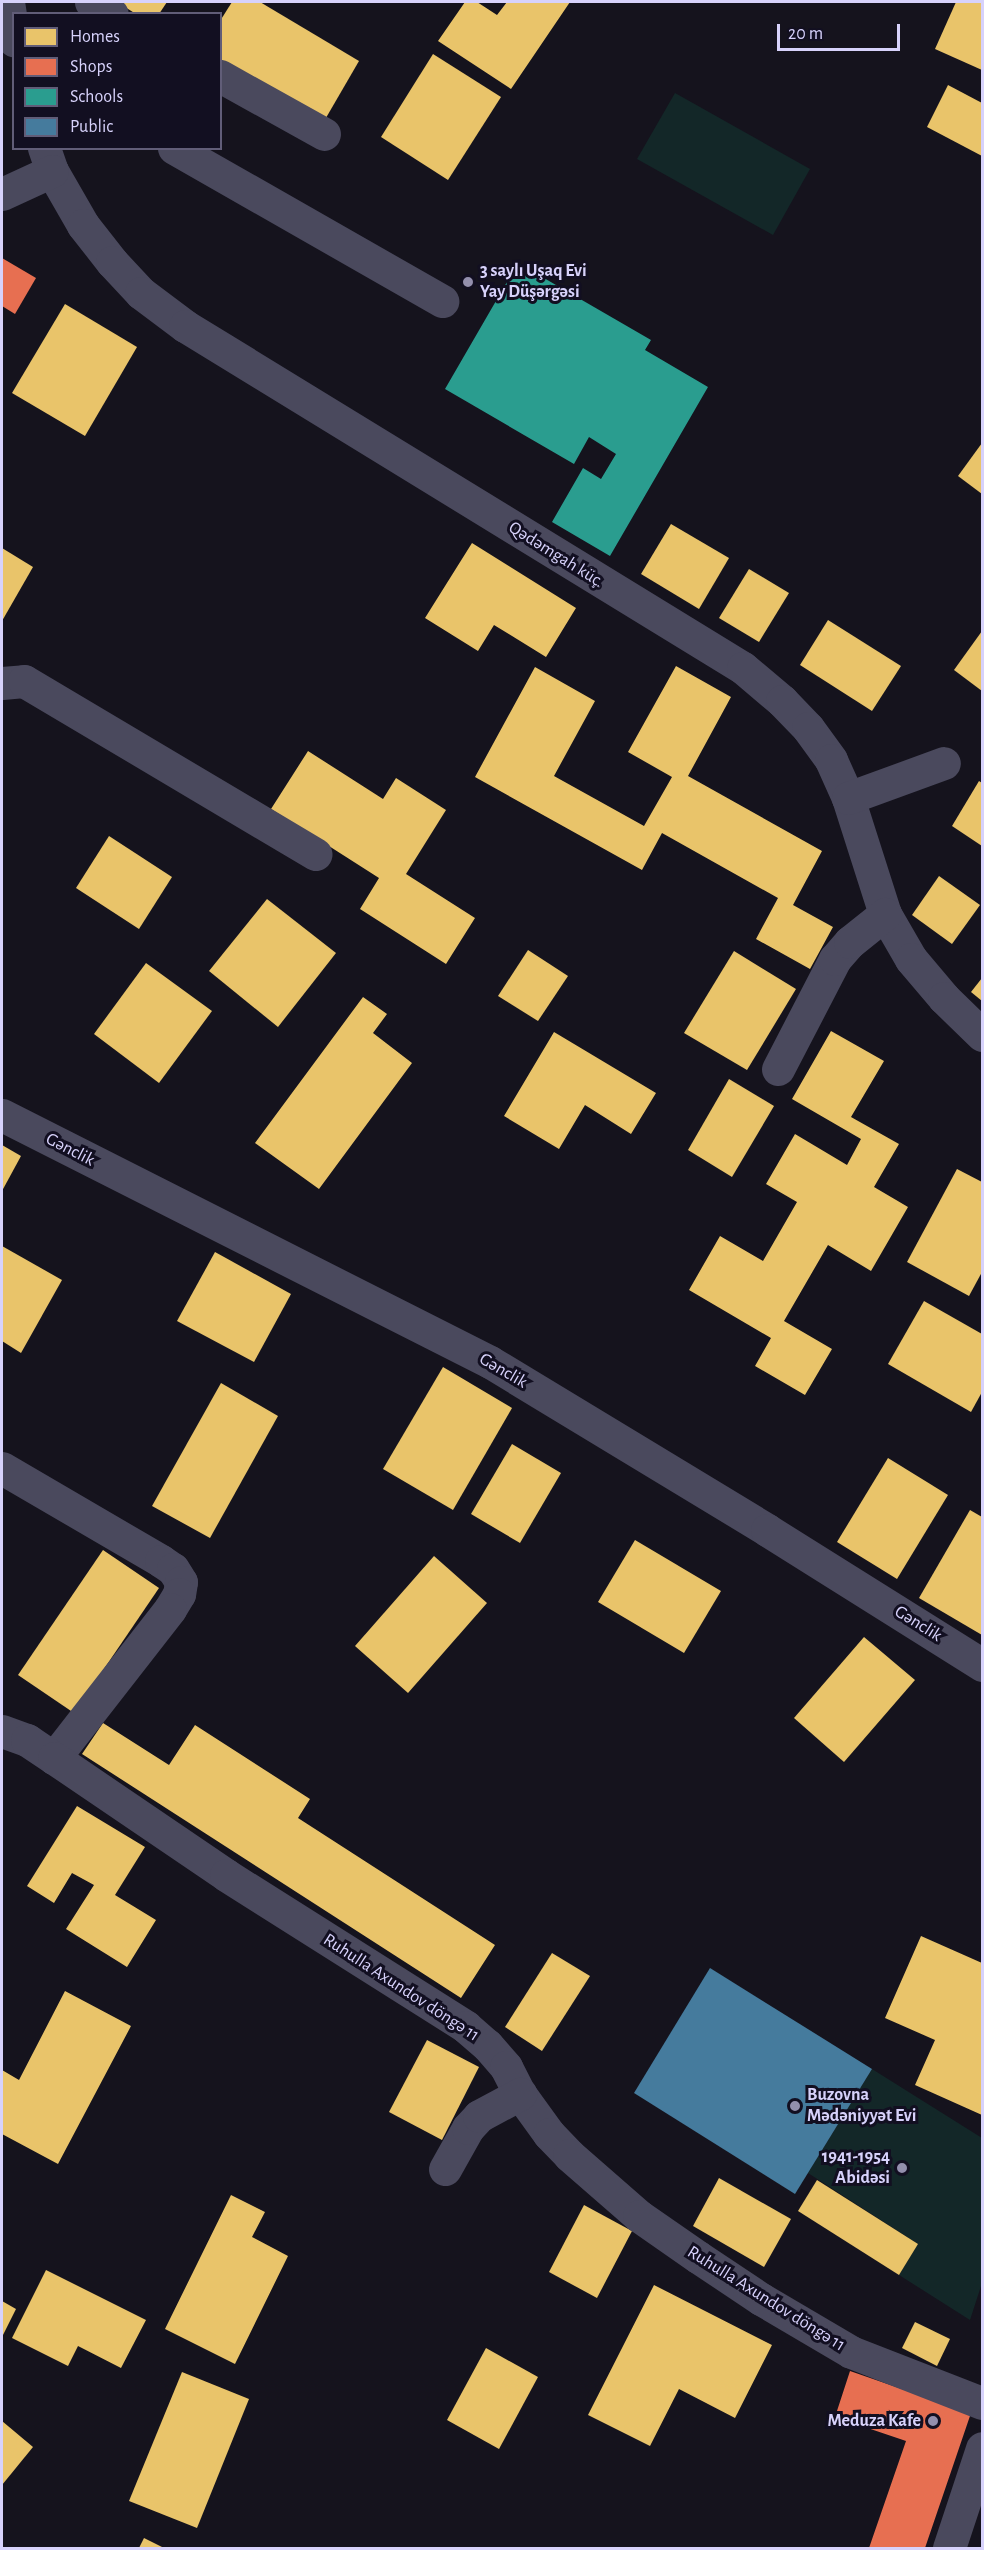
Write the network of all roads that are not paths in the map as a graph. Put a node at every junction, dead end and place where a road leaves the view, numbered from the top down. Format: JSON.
{"nodes":[{"id":1,"x":8,"y":2,"type":"edge"},
{"id":2,"x":91,"y":2,"type":"edge"},
{"id":3,"x":108,"y":12,"type":"edge"},
{"id":4,"x":12,"y":28,"type":"edge"},
{"id":5,"x":222,"y":76,"type":"edge"},
{"id":6,"x":324,"y":134,"type":"dead end"},
{"id":7,"x":178,"y":150,"type":"edge"},
{"id":8,"x":48,"y":160,"type":"edge"},
{"id":9,"x":2,"y":194,"type":"edge"},
{"id":10,"x":442,"y":301,"type":"dead end"},
{"id":11,"x":2,"y":683,"type":"edge"},
{"id":12,"x":944,"y":763,"type":"dead end"},
{"id":13,"x":848,"y":798,"type":"junction"},
{"id":14,"x":315,"y":854,"type":"dead end"},
{"id":15,"x":885,"y":914,"type":"junction"},
{"id":16,"x":982,"y":1035,"type":"edge"},
{"id":17,"x":778,"y":1069,"type":"dead end"},
{"id":18,"x":2,"y":1115,"type":"edge"},
{"id":19,"x":2,"y":1468,"type":"edge"},
{"id":20,"x":982,"y":1665,"type":"edge"},
{"id":21,"x":2,"y":1731,"type":"edge"},
{"id":22,"x":54,"y":1758,"type":"junction"},
{"id":23,"x":520,"y":2094,"type":"junction"},
{"id":24,"x":445,"y":2169,"type":"dead end"},
{"id":25,"x":982,"y":2403,"type":"edge"},
{"id":26,"x":982,"y":2448,"type":"edge"},
{"id":27,"x":949,"y":2548,"type":"edge"}],
"edges":[{"from":1,"to":4,"type":"street"},
{"from":2,"to":3,"type":"street"},
{"from":5,"to":6,"type":"street"},
{"from":7,"to":10,"type":"street"},
{"from":8,"to":9,"type":"street"},
{"from":8,"to":13,"type":"street","name":"Qədəmgah küç."},
{"from":11,"to":14,"type":"street"},
{"from":12,"to":13,"type":"street"},
{"from":13,"to":15,"type":"street","name":"Qədəmgah küç."},
{"from":15,"to":16,"type":"street","name":"Qədəmgah küç."},
{"from":15,"to":17,"type":"street"},
{"from":18,"to":20,"type":"street","name":"Gənclik"},
{"from":19,"to":22,"type":"street"},
{"from":21,"to":22,"type":"street","name":"Ruhulla Axundov döngə 11"},
{"from":22,"to":23,"type":"street","name":"Ruhulla Axundov döngə 11"},
{"from":23,"to":24,"type":"street"},
{"from":23,"to":25,"type":"street","name":"Ruhulla Axundov döngə 11"},
{"from":26,"to":27,"type":"street"}]}
